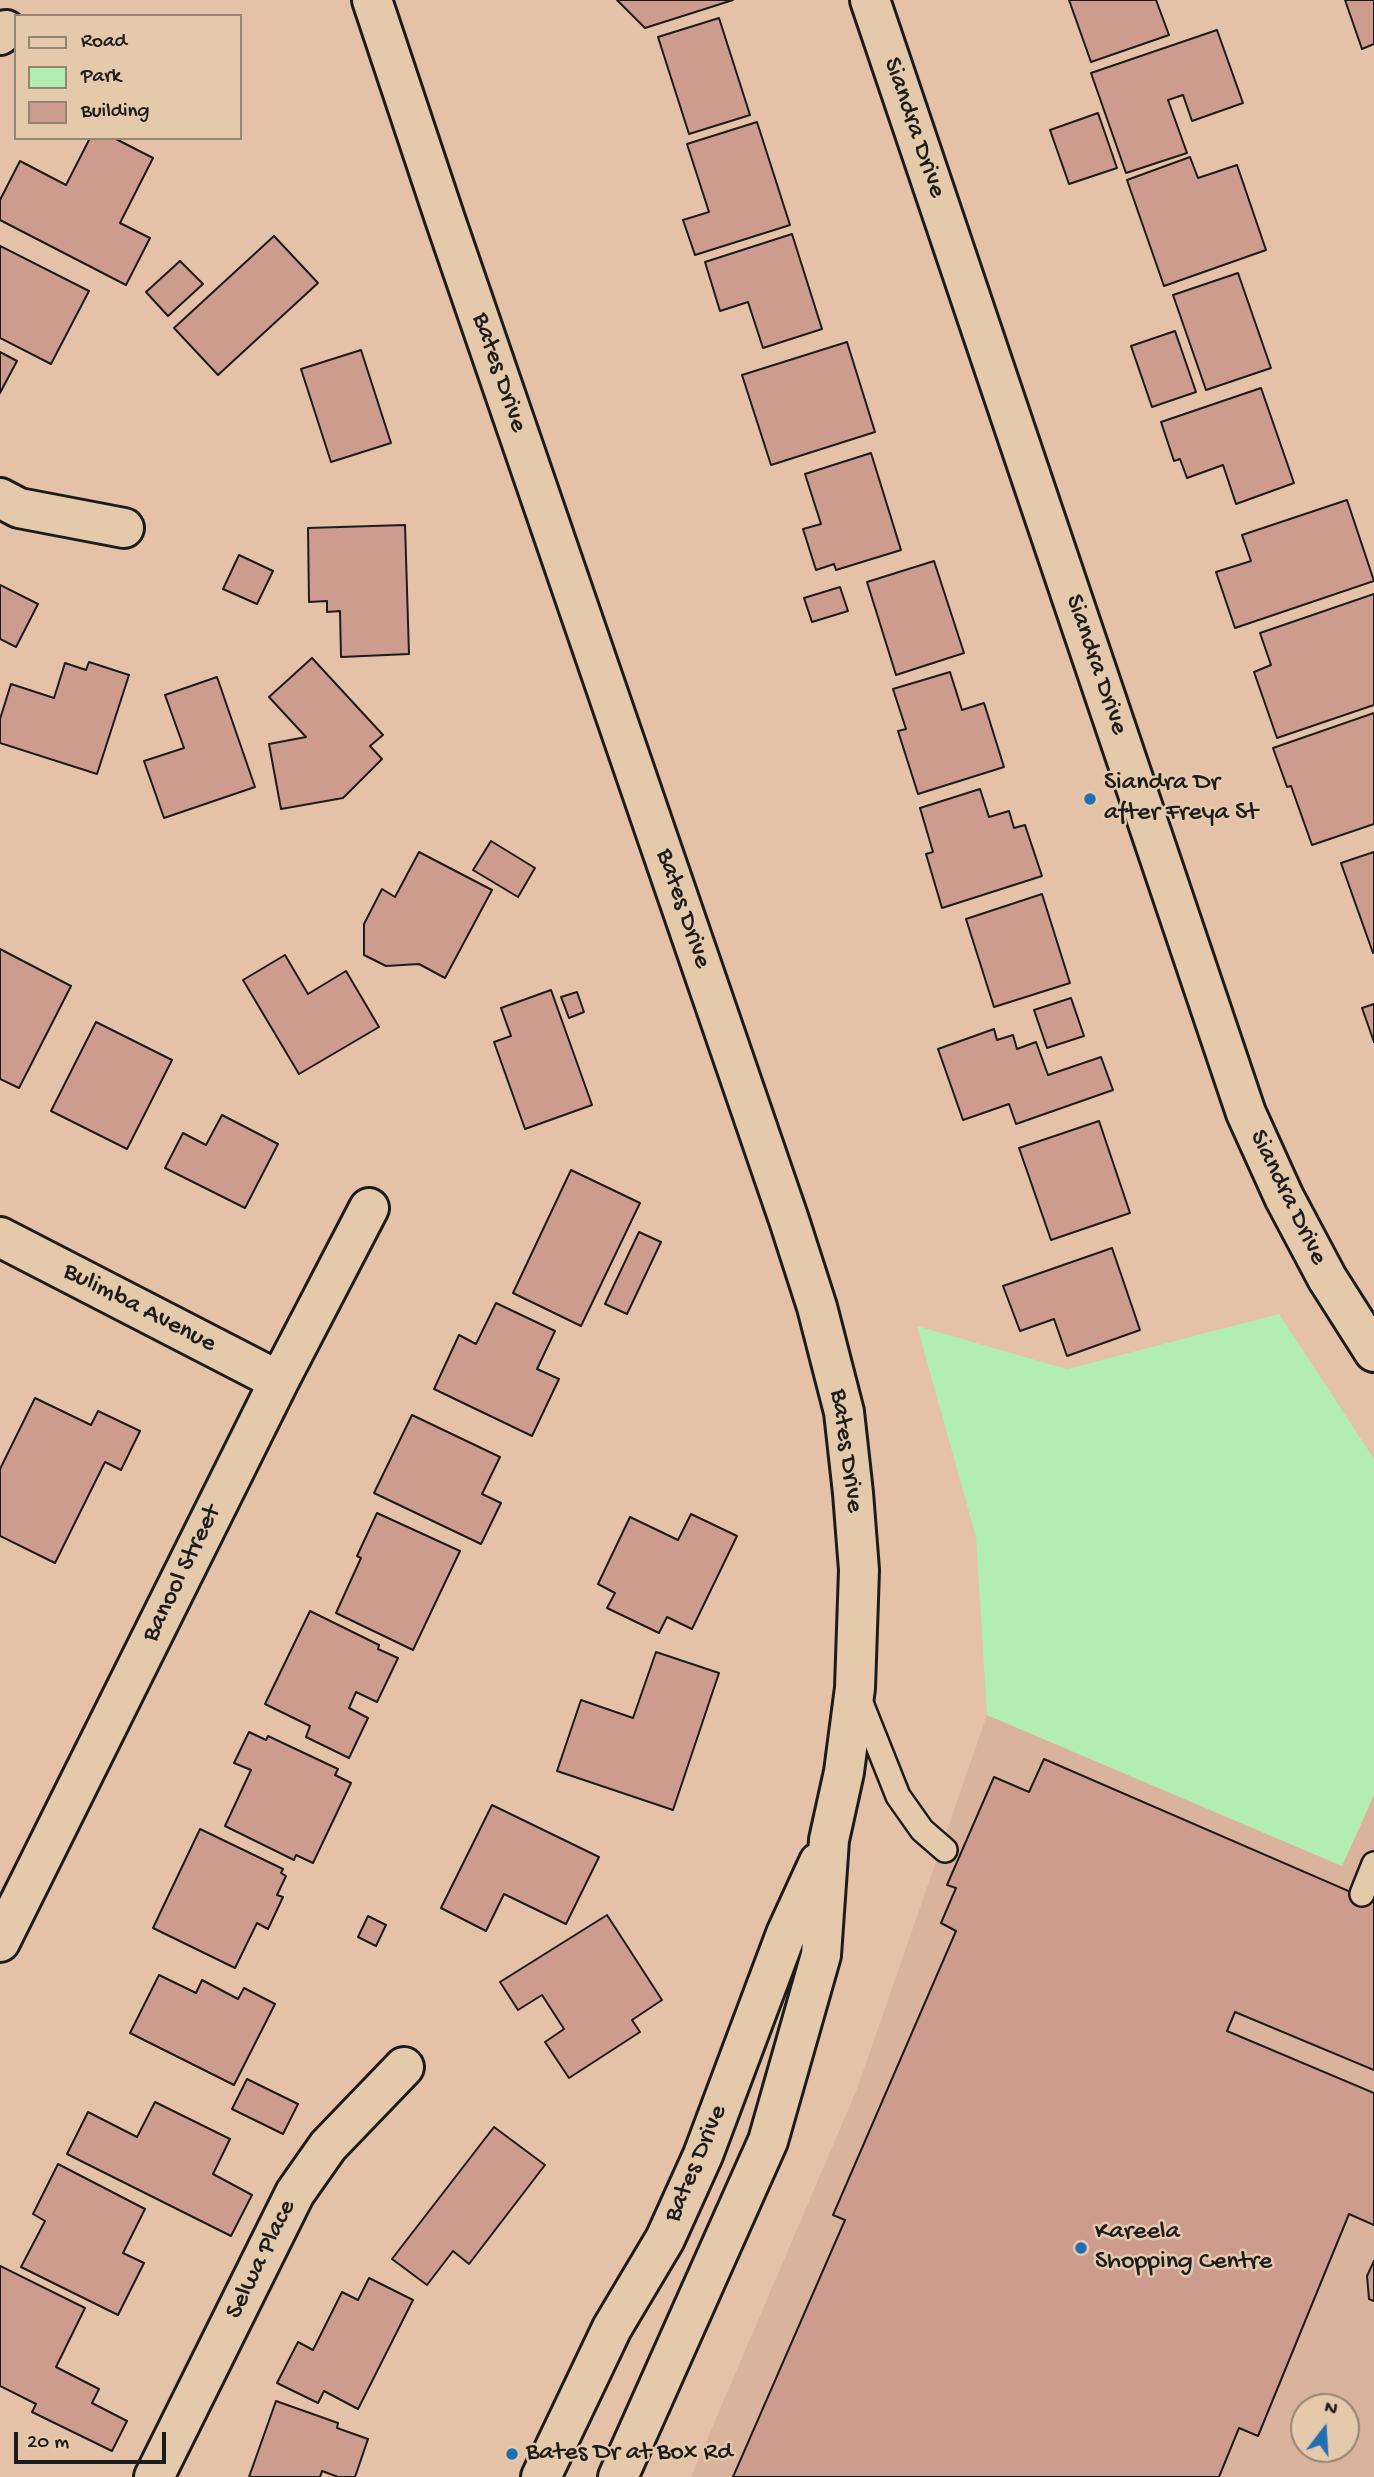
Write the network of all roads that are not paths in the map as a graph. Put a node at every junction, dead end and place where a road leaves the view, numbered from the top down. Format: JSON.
{"nodes":[{"id":1,"x":372,"y":0,"type":"edge"},
{"id":2,"x":870,"y":0,"type":"edge"},
{"id":3,"x":0,"y":498,"type":"edge"},
{"id":4,"x":124,"y":528,"type":"dead end"},
{"id":5,"x":369,"y":1208,"type":"dead end"},
{"id":6,"x":0,"y":1237,"type":"edge"},
{"id":7,"x":1374,"y":1352,"type":"edge"},
{"id":8,"x":279,"y":1381,"type":"junction"},
{"id":9,"x":855,"y":1688,"type":"junction"},
{"id":10,"x":829,"y":1840,"type":"junction"},
{"id":11,"x":945,"y":1850,"type":"dead end"},
{"id":12,"x":1374,"y":1864,"type":"edge"},
{"id":13,"x":1362,"y":1894,"type":"dead end"},
{"id":14,"x":0,"y":1942,"type":"edge"},
{"id":15,"x":404,"y":2067,"type":"dead end"},
{"id":16,"x":155,"y":2477,"type":"edge"},
{"id":17,"x":541,"y":2477,"type":"edge"},
{"id":18,"x":618,"y":2477,"type":"edge"}],
"edges":[{"from":1,"to":9,"type":"street","name":"Bates Drive"},
{"from":2,"to":7,"type":"street","name":"Siandra Drive"},
{"from":3,"to":4,"type":"street"},
{"from":5,"to":8,"type":"street","name":"Banool Street"},
{"from":6,"to":8,"type":"street","name":"Bulimba Avenue"},
{"from":8,"to":14,"type":"street","name":"Banool Street"},
{"from":9,"to":10,"type":"street","name":"Bates Drive"},
{"from":9,"to":11,"type":"lane"},
{"from":10,"to":17,"type":"street","name":"Bates Drive"},
{"from":10,"to":18,"type":"street","name":"Bates Drive"},
{"from":12,"to":13,"type":"lane"},
{"from":15,"to":16,"type":"street","name":"Selwa Place"}]}
